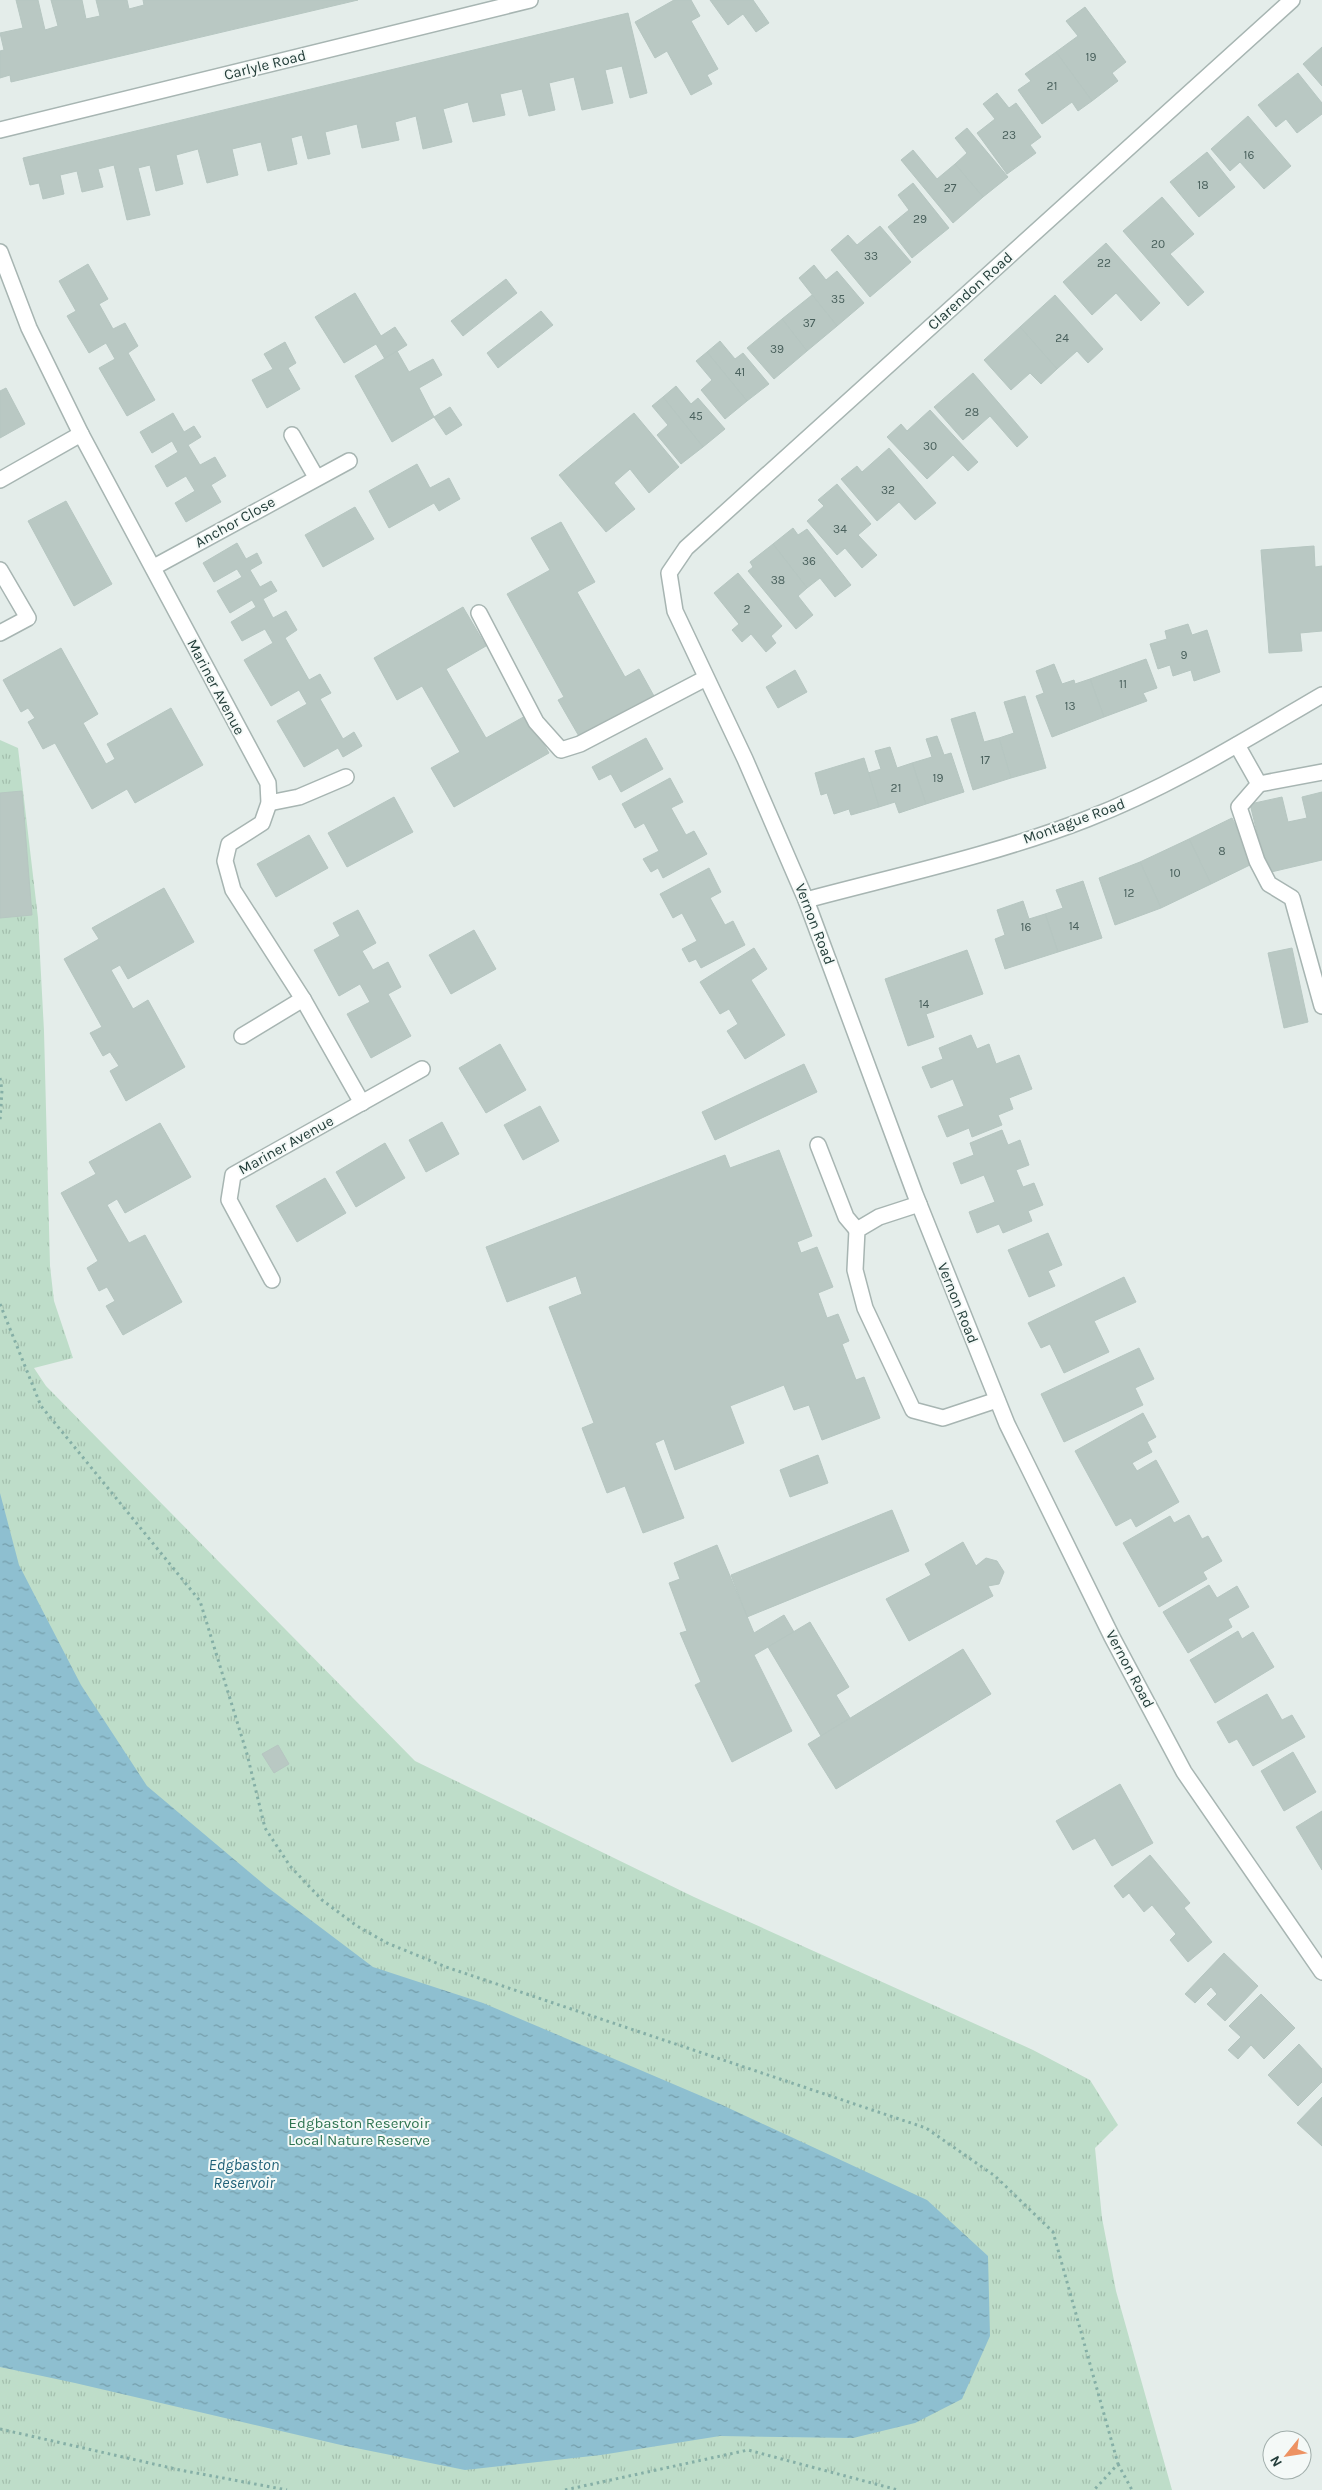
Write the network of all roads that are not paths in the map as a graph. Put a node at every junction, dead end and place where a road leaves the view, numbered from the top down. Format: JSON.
{"nodes":[{"id":1,"x":530,"y":0,"type":"edge"},
{"id":2,"x":1292,"y":0,"type":"edge"},
{"id":3,"x":0,"y":130,"type":"edge"},
{"id":4,"x":0,"y":252,"type":"edge"},
{"id":5,"x":81,"y":434,"type":"junction"},
{"id":6,"x":292,"y":435,"type":"dead end"},
{"id":7,"x":349,"y":461,"type":"dead end"},
{"id":8,"x":316,"y":477,"type":"junction"},
{"id":9,"x":0,"y":480,"type":"edge"},
{"id":10,"x":154,"y":567,"type":"junction"},
{"id":11,"x":0,"y":570,"type":"edge"},
{"id":12,"x":671,"y":595,"type":"joint"},
{"id":13,"x":479,"y":613,"type":"dead end"},
{"id":14,"x":0,"y":633,"type":"edge"},
{"id":15,"x":706,"y":678,"type":"junction"},
{"id":16,"x":1322,"y":695,"type":"edge"},
{"id":17,"x":1237,"y":745,"type":"junction"},
{"id":18,"x":1322,"y":772,"type":"edge"},
{"id":19,"x":346,"y":777,"type":"dead end"},
{"id":20,"x":1259,"y":784,"type":"junction"},
{"id":21,"x":269,"y":803,"type":"junction"},
{"id":22,"x":806,"y":900,"type":"junction"},
{"id":23,"x":303,"y":999,"type":"junction"},
{"id":24,"x":1322,"y":1006,"type":"edge"},
{"id":25,"x":242,"y":1036,"type":"dead end"},
{"id":26,"x":422,"y":1069,"type":"dead end"},
{"id":27,"x":362,"y":1103,"type":"junction"},
{"id":28,"x":818,"y":1145,"type":"dead end"},
{"id":29,"x":919,"y":1204,"type":"junction"},
{"id":30,"x":857,"y":1230,"type":"junction"},
{"id":31,"x":272,"y":1280,"type":"dead end"},
{"id":32,"x":997,"y":1400,"type":"junction"},
{"id":33,"x":1322,"y":1972,"type":"edge"}],
"edges":[{"from":1,"to":3,"type":"street","name":"Carlyle Road"},
{"from":2,"to":12,"type":"street","name":"Clarendon Road"},
{"from":4,"to":5,"type":"street","name":"Mariner Avenue"},
{"from":5,"to":9,"type":"street"},
{"from":5,"to":10,"type":"street","name":"Mariner Avenue"},
{"from":6,"to":8,"type":"street"},
{"from":7,"to":8,"type":"street","name":"Anchor Close"},
{"from":8,"to":10,"type":"street","name":"Anchor Close"},
{"from":10,"to":21,"type":"street","name":"Mariner Avenue"},
{"from":11,"to":14,"type":"street"},
{"from":12,"to":15,"type":"street","name":"Vernon Road"},
{"from":13,"to":15,"type":"street"},
{"from":15,"to":22,"type":"street","name":"Vernon Road"},
{"from":16,"to":17,"type":"street","name":"Montague Road"},
{"from":17,"to":20,"type":"street"},
{"from":17,"to":22,"type":"street","name":"Montague Road"},
{"from":18,"to":20,"type":"street"},
{"from":19,"to":21,"type":"street"},
{"from":20,"to":24,"type":"street"},
{"from":21,"to":23,"type":"street"},
{"from":22,"to":29,"type":"street","name":"Vernon Road"},
{"from":23,"to":25,"type":"street"},
{"from":23,"to":27,"type":"street"},
{"from":26,"to":27,"type":"street","name":"Mariner Avenue"},
{"from":27,"to":31,"type":"street","name":"Mariner Avenue"},
{"from":28,"to":30,"type":"street"},
{"from":29,"to":30,"type":"street"},
{"from":29,"to":32,"type":"street","name":"Vernon Road"},
{"from":30,"to":32,"type":"street"},
{"from":32,"to":33,"type":"street","name":"Vernon Road"}]}
